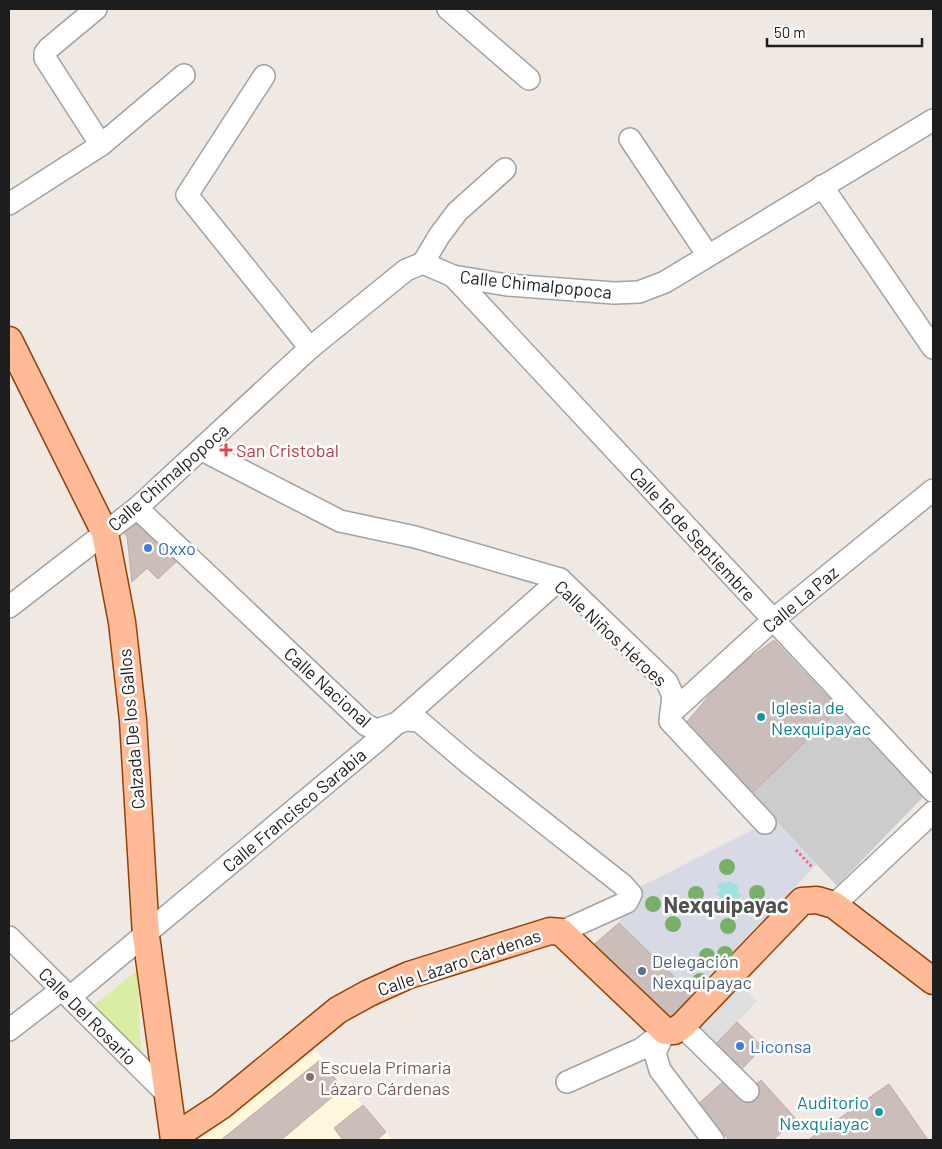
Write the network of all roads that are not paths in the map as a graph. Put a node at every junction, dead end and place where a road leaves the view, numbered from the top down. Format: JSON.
{"nodes":[{"id":1,"x":96,"y":9,"type":"edge"},
{"id":2,"x":448,"y":9,"type":"edge"},
{"id":3,"x":184,"y":75,"type":"dead end"},
{"id":4,"x":264,"y":76,"type":"dead end"},
{"id":5,"x":528,"y":79,"type":"dead end"},
{"id":6,"x":933,"y":120,"type":"edge"},
{"id":7,"x":630,"y":139,"type":"dead end"},
{"id":8,"x":101,"y":144,"type":"junction"},
{"id":9,"x":505,"y":169,"type":"dead end"},
{"id":10,"x":822,"y":186,"type":"junction"},
{"id":11,"x":9,"y":204,"type":"edge"},
{"id":12,"x":707,"y":254,"type":"junction"},
{"id":13,"x":424,"y":264,"type":"junction"},
{"id":14,"x":453,"y":276,"type":"junction"},
{"id":15,"x":9,"y":340,"type":"edge"},
{"id":16,"x":310,"y":348,"type":"junction"},
{"id":17,"x":933,"y":348,"type":"edge"},
{"id":18,"x":202,"y":450,"type":"junction"},
{"id":19,"x":933,"y":490,"type":"edge"},
{"id":20,"x":136,"y":508,"type":"junction"},
{"id":21,"x":105,"y":533,"type":"junction"},
{"id":22,"x":560,"y":579,"type":"junction"},
{"id":23,"x":9,"y":607,"type":"edge"},
{"id":24,"x":773,"y":620,"type":"junction"},
{"id":25,"x":670,"y":712,"type":"junction"},
{"id":26,"x":390,"y":727,"type":"junction"},
{"id":27,"x":933,"y":791,"type":"edge"},
{"id":28,"x":933,"y":812,"type":"edge"},
{"id":29,"x":765,"y":823,"type":"dead end"},
{"id":30,"x":630,"y":894,"type":"joint"},
{"id":31,"x":834,"y":905,"type":"junction"},
{"id":32,"x":561,"y":932,"type":"junction"},
{"id":33,"x":146,"y":936,"type":"junction"},
{"id":34,"x":9,"y":937,"type":"edge"},
{"id":35,"x":933,"y":981,"type":"edge"},
{"id":36,"x":65,"y":994,"type":"junction"},
{"id":37,"x":673,"y":1029,"type":"junction"},
{"id":38,"x":9,"y":1030,"type":"edge"},
{"id":39,"x":567,"y":1082,"type":"dead end"},
{"id":40,"x":748,"y":1091,"type":"dead end"},
{"id":41,"x":168,"y":1095,"type":"junction"},
{"id":42,"x":174,"y":1139,"type":"edge"},
{"id":43,"x":712,"y":1140,"type":"edge"}],
"edges":[{"from":1,"to":8,"type":"street"},
{"from":2,"to":5,"type":"street"},
{"from":3,"to":8,"type":"street"},
{"from":4,"to":16,"type":"street"},
{"from":6,"to":10,"type":"street","name":"Calle Chimalpopoca"},
{"from":7,"to":12,"type":"street"},
{"from":8,"to":11,"type":"street"},
{"from":9,"to":13,"type":"street"},
{"from":10,"to":12,"type":"street","name":"Calle Chimalpopoca"},
{"from":10,"to":17,"type":"street"},
{"from":12,"to":14,"type":"street","name":"Calle Chimalpopoca"},
{"from":13,"to":14,"type":"street","name":"Calle Chimalpopoca"},
{"from":13,"to":16,"type":"street","name":"Calle Chimalpopoca"},
{"from":14,"to":24,"type":"street","name":"Calle 16 de Septiembre"},
{"from":15,"to":21,"type":"main road","name":"Calzada De los Gallos"},
{"from":16,"to":18,"type":"street","name":"Calle Chimalpopoca"},
{"from":18,"to":20,"type":"street","name":"Calle Chimalpopoca"},
{"from":18,"to":22,"type":"street","name":"Calle Niños Héroes"},
{"from":19,"to":24,"type":"street","name":"Calle La Paz"},
{"from":20,"to":21,"type":"street","name":"Calle Chimalpopoca"},
{"from":20,"to":26,"type":"street","name":"Calle Nacional"},
{"from":21,"to":23,"type":"street","name":"Calle Chimalpopoca"},
{"from":21,"to":33,"type":"main road","name":"Calzada De los Gallos"},
{"from":22,"to":25,"type":"street","name":"Calle Niños Héroes"},
{"from":22,"to":26,"type":"street","name":"Calle Francisco Sarabia"},
{"from":24,"to":25,"type":"street","name":"Calle La Paz"},
{"from":24,"to":27,"type":"street","name":"Calle 16 de Septiembre"},
{"from":25,"to":29,"type":"street","name":"Calle Niños Héroes"},
{"from":26,"to":30,"type":"street","name":"Calle Nacional"},
{"from":26,"to":33,"type":"street","name":"Calle Francisco Sarabia"},
{"from":28,"to":31,"type":"street"},
{"from":30,"to":32,"type":"street","name":"Calle Lázaro Cárdenas"},
{"from":31,"to":35,"type":"main road"},
{"from":31,"to":37,"type":"main road"},
{"from":32,"to":37,"type":"main road"},
{"from":32,"to":42,"type":"main road","name":"Calle Lázaro Cárdenas"},
{"from":33,"to":36,"type":"street","name":"Calle Francisco Sarabia"},
{"from":33,"to":41,"type":"main road","name":"Calzada De los Gallos"},
{"from":34,"to":36,"type":"street","name":"Calle Del Rosario"},
{"from":36,"to":38,"type":"street","name":"Calle Francisco Sarabia"},
{"from":36,"to":41,"type":"street","name":"Calle Del Rosario"},
{"from":37,"to":39,"type":"street"},
{"from":37,"to":40,"type":"street"},
{"from":37,"to":43,"type":"street"},
{"from":41,"to":42,"type":"main road","name":"Calzada De los Gallos"}]}
